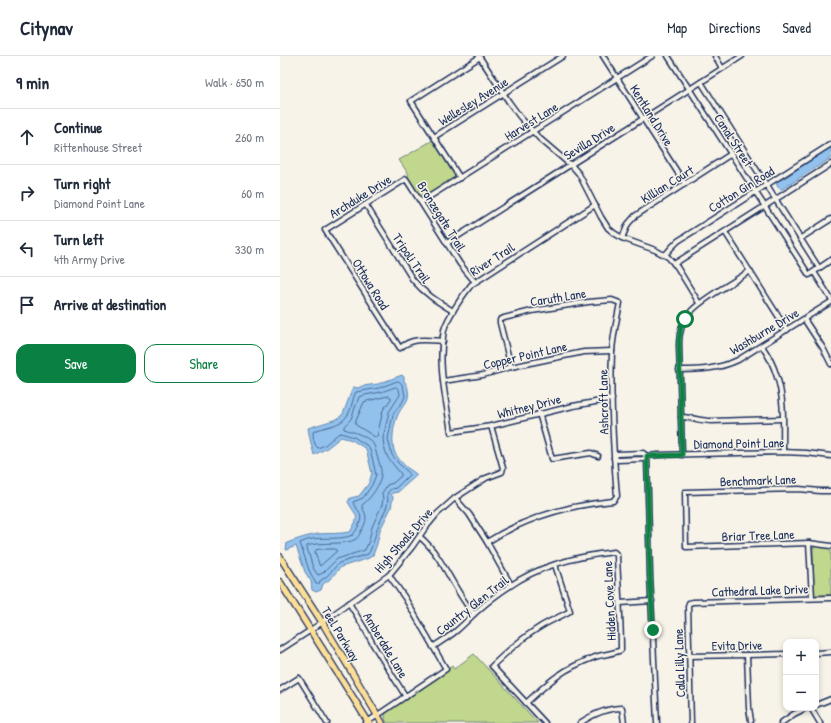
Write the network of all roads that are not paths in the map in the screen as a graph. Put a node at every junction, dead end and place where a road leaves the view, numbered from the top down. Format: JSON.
{"nodes":[{"id":1,"x":563,"y":56,"type":"edge"},
{"id":2,"x":603,"y":56,"type":"edge"},
{"id":3,"x":652,"y":56,"type":"edge"},
{"id":4,"x":668,"y":56,"type":"edge"},
{"id":5,"x":715,"y":56,"type":"edge"},
{"id":6,"x":742,"y":56,"type":"edge"},
{"id":7,"x":480,"y":57,"type":"edge"},
{"id":8,"x":722,"y":68,"type":"junction"},
{"id":9,"x":617,"y":78,"type":"junction"},
{"id":10,"x":701,"y":82,"type":"junction"},
{"id":11,"x":690,"y":89,"type":"junction"},
{"id":12,"x":503,"y":94,"type":"junction"},
{"id":13,"x":643,"y":119,"type":"junction"},
{"id":14,"x":533,"y":132,"type":"junction"},
{"id":15,"x":434,"y":137,"type":"junction"},
{"id":16,"x":831,"y":144,"type":"edge"},
{"id":17,"x":731,"y":154,"type":"junction"},
{"id":18,"x":831,"y":164,"type":"edge"},
{"id":19,"x":570,"y":165,"type":"junction"},
{"id":20,"x":460,"y":178,"type":"junction"},
{"id":21,"x":406,"y":179,"type":"joint"},
{"id":22,"x":685,"y":184,"type":"junction"},
{"id":23,"x":766,"y":185,"type":"junction"},
{"id":24,"x":755,"y":192,"type":"junction"},
{"id":25,"x":776,"y":200,"type":"junction"},
{"id":26,"x":421,"y":202,"type":"junction"},
{"id":27,"x":366,"y":205,"type":"junction"},
{"id":28,"x":595,"y":205,"type":"junction"},
{"id":29,"x":765,"y":206,"type":"junction"},
{"id":30,"x":831,"y":219,"type":"edge"},
{"id":31,"x":325,"y":230,"type":"joint"},
{"id":32,"x":725,"y":232,"type":"junction"},
{"id":33,"x":622,"y":238,"type":"junction"},
{"id":34,"x":801,"y":238,"type":"junction"},
{"id":35,"x":447,"y":243,"type":"junction"},
{"id":36,"x":665,"y":255,"type":"junction"},
{"id":37,"x":831,"y":260,"type":"edge"},
{"id":38,"x":674,"y":264,"type":"junction"},
{"id":39,"x":819,"y":268,"type":"junction"},
{"id":40,"x":750,"y":271,"type":"junction"},
{"id":41,"x":814,"y":272,"type":"junction"},
{"id":42,"x":475,"y":282,"type":"junction"},
{"id":43,"x":831,"y":300,"type":"edge"},
{"id":44,"x":620,"y":303,"type":"joint"},
{"id":45,"x":699,"y":303,"type":"junction"},
{"id":46,"x":453,"y":311,"type":"junction"},
{"id":47,"x":804,"y":319,"type":"junction"},
{"id":48,"x":787,"y":330,"type":"junction"},
{"id":49,"x":443,"y":341,"type":"junction"},
{"id":50,"x":762,"y":346,"type":"junction"},
{"id":51,"x":612,"y":351,"type":"junction"},
{"id":52,"x":831,"y":364,"type":"edge"},
{"id":53,"x":510,"y":367,"type":"junction"},
{"id":54,"x":679,"y":370,"type":"junction"},
{"id":55,"x":443,"y":381,"type":"junction"},
{"id":56,"x":612,"y":399,"type":"junction"},
{"id":57,"x":539,"y":413,"type":"junction"},
{"id":58,"x":681,"y":417,"type":"junction"},
{"id":59,"x":782,"y":419,"type":"junction"},
{"id":60,"x":491,"y":426,"type":"junction"},
{"id":61,"x":451,"y":432,"type":"joint"},
{"id":62,"x":783,"y":452,"type":"junction"},
{"id":63,"x":682,"y":455,"type":"junction"},
{"id":64,"x":598,"y":456,"type":"dead end"},
{"id":65,"x":647,"y":456,"type":"junction"},
{"id":66,"x":831,"y":456,"type":"edge"},
{"id":67,"x":614,"y":458,"type":"junction"},
{"id":68,"x":831,"y":491,"type":"edge"},
{"id":69,"x":455,"y":498,"type":"junction"},
{"id":70,"x":420,"y":537,"type":"junction"},
{"id":71,"x":487,"y":542,"type":"junction"},
{"id":72,"x":809,"y":544,"type":"junction"},
{"id":73,"x":831,"y":546,"type":"edge"},
{"id":74,"x":686,"y":548,"type":"joint"},
{"id":75,"x":614,"y":552,"type":"joint"},
{"id":76,"x":281,"y":561,"type":"edge"},
{"id":77,"x":555,"y":565,"type":"junction"},
{"id":78,"x":389,"y":575,"type":"junction"},
{"id":79,"x":280,"y":582,"type":"edge"},
{"id":80,"x":511,"y":585,"type":"junction"},
{"id":81,"x":812,"y":598,"type":"junction"},
{"id":82,"x":831,"y":598,"type":"edge"},
{"id":83,"x":652,"y":601,"type":"junction"},
{"id":84,"x":349,"y":603,"type":"junction"},
{"id":85,"x":620,"y":603,"type":"junction"},
{"id":86,"x":689,"y":603,"type":"joint"},
{"id":87,"x":474,"y":614,"type":"junction"},
{"id":88,"x":322,"y":622,"type":"junction"},
{"id":89,"x":311,"y":630,"type":"junction"},
{"id":90,"x":433,"y":647,"type":"junction"},
{"id":91,"x":280,"y":650,"type":"edge"},
{"id":92,"x":831,"y":652,"type":"edge"},
{"id":93,"x":819,"y":653,"type":"edge"},
{"id":94,"x":783,"y":654,"type":"edge"},
{"id":95,"x":689,"y":656,"type":"junction"},
{"id":96,"x":748,"y":656,"type":"junction"},
{"id":97,"x":280,"y":690,"type":"edge"},
{"id":98,"x":406,"y":697,"type":"junction"},
{"id":99,"x":831,"y":699,"type":"edge"},
{"id":100,"x":526,"y":703,"type":"junction"},
{"id":101,"x":819,"y":704,"type":"edge"},
{"id":102,"x":800,"y":711,"type":"edge"},
{"id":103,"x":813,"y":711,"type":"edge"},
{"id":104,"x":794,"y":714,"type":"junction"},
{"id":105,"x":378,"y":715,"type":"junction"},
{"id":106,"x":326,"y":721,"type":"edge"},
{"id":107,"x":751,"y":721,"type":"dead end"},
{"id":108,"x":320,"y":723,"type":"edge"},
{"id":109,"x":367,"y":723,"type":"edge"},
{"id":110,"x":382,"y":723,"type":"edge"},
{"id":111,"x":545,"y":723,"type":"edge"},
{"id":112,"x":580,"y":723,"type":"edge"},
{"id":113,"x":624,"y":723,"type":"edge"},
{"id":114,"x":657,"y":723,"type":"edge"},
{"id":115,"x":691,"y":723,"type":"edge"},
{"id":116,"x":780,"y":723,"type":"edge"},
{"id":117,"x":786,"y":723,"type":"edge"},
{"id":118,"x":820,"y":723,"type":"edge"}],
"edges":[{"from":1,"to":12,"type":"street","name":"Wellesley Avenue"},
{"from":2,"to":9,"type":"street","name":"Kentland Drive"},
{"from":3,"to":9,"type":"street","name":"Harvest Lane"},
{"from":4,"to":11,"type":"street","name":"Canal Street"},
{"from":5,"to":8,"type":"street"},
{"from":6,"to":8,"type":"street","name":"Sevilla Drive"},
{"from":7,"to":12,"type":"street"},
{"from":7,"to":15,"type":"street"},
{"from":8,"to":10,"type":"street","name":"Sevilla Drive"},
{"from":9,"to":13,"type":"street","name":"Kentland Drive"},
{"from":9,"to":14,"type":"street","name":"Harvest Lane"},
{"from":10,"to":11,"type":"street","name":"Sevilla Drive"},
{"from":10,"to":23,"type":"street","name":"Canal Street"},
{"from":11,"to":13,"type":"street","name":"Sevilla Drive"},
{"from":11,"to":17,"type":"street","name":"Canal Street"},
{"from":12,"to":14,"type":"street"},
{"from":12,"to":15,"type":"street","name":"Wellesley Avenue"},
{"from":13,"to":19,"type":"street","name":"Sevilla Drive"},
{"from":13,"to":22,"type":"street","name":"Kentland Drive"},
{"from":14,"to":19,"type":"street"},
{"from":14,"to":20,"type":"street","name":"Harvest Lane"},
{"from":15,"to":20,"type":"street"},
{"from":16,"to":23,"type":"street","name":"Cotton Gin Road"},
{"from":17,"to":22,"type":"street","name":"Killian Court"},
{"from":17,"to":24,"type":"street","name":"Canal Street"},
{"from":18,"to":25,"type":"street","name":"Cotton Gin Road"},
{"from":19,"to":28,"type":"street"},
{"from":19,"to":35,"type":"street","name":"Sevilla Drive"},
{"from":20,"to":26,"type":"street","name":"Harvest Lane"},
{"from":21,"to":26,"type":"street","name":"Bronzegate Trail"},
{"from":21,"to":27,"type":"street","name":"Archduke Drive"},
{"from":22,"to":33,"type":"street","name":"Killian Court"},
{"from":23,"to":24,"type":"street","name":"Cotton Gin Road"},
{"from":23,"to":25,"type":"street","name":"Canal Street"},
{"from":24,"to":29,"type":"street","name":"Canal Street"},
{"from":24,"to":36,"type":"street","name":"Cotton Gin Road"},
{"from":25,"to":29,"type":"street","name":"Cotton Gin Road"},
{"from":25,"to":34,"type":"street","name":"Canal Street"},
{"from":26,"to":35,"type":"street","name":"Bronzegate Trail"},
{"from":27,"to":31,"type":"street","name":"Archduke Drive"},
{"from":27,"to":46,"type":"street","name":"Tripoli Trail"},
{"from":28,"to":33,"type":"street"},
{"from":28,"to":42,"type":"street","name":"River Trail"},
{"from":29,"to":32,"type":"street","name":"Cotton Gin Road"},
{"from":29,"to":41,"type":"street","name":"Canal Street"},
{"from":30,"to":34,"type":"street"},
{"from":31,"to":49,"type":"street","name":"Ottowa Road"},
{"from":32,"to":38,"type":"street","name":"Cotton Gin Road"},
{"from":32,"to":40,"type":"street"},
{"from":33,"to":36,"type":"street"},
{"from":34,"to":39,"type":"street","name":"Canal Street"},
{"from":35,"to":42,"type":"street","name":"Bronzegate Trail"},
{"from":36,"to":38,"type":"street"},
{"from":37,"to":39,"type":"street"},
{"from":38,"to":45,"type":"street"},
{"from":39,"to":41,"type":"street"},
{"from":40,"to":45,"type":"street"},
{"from":40,"to":48,"type":"street"},
{"from":41,"to":43,"type":"street"},
{"from":42,"to":46,"type":"street","name":"River Trail"},
{"from":43,"to":47,"type":"street","name":"Washburne Drive"},
{"from":44,"to":51,"type":"street","name":"Ashcroft Lane"},
{"from":44,"to":53,"type":"street","name":"Caruth Lane"},
{"from":45,"to":54,"type":"street"},
{"from":46,"to":49,"type":"street","name":"River Trail"},
{"from":47,"to":48,"type":"street","name":"Washburne Drive"},
{"from":47,"to":52,"type":"street"},
{"from":48,"to":50,"type":"street","name":"Washburne Drive"},
{"from":49,"to":55,"type":"street","name":"River Trail"},
{"from":50,"to":54,"type":"street","name":"Washburne Drive"},
{"from":50,"to":59,"type":"street"},
{"from":51,"to":53,"type":"street","name":"Copper Point Lane"},
{"from":51,"to":56,"type":"street","name":"Ashcroft Lane"},
{"from":53,"to":55,"type":"street","name":"Copper Point Lane"},
{"from":54,"to":58,"type":"street"},
{"from":55,"to":61,"type":"street","name":"River Trail"},
{"from":56,"to":57,"type":"street","name":"Whitney Drive"},
{"from":56,"to":67,"type":"street","name":"Ashcroft Lane"},
{"from":57,"to":60,"type":"street","name":"Whitney Drive"},
{"from":57,"to":64,"type":"street"},
{"from":58,"to":59,"type":"street"},
{"from":58,"to":63,"type":"street"},
{"from":59,"to":62,"type":"street"},
{"from":60,"to":61,"type":"street","name":"Whitney Drive"},
{"from":60,"to":69,"type":"street","name":"High Shoals Drive"},
{"from":62,"to":63,"type":"street","name":"Diamond Point Lane"},
{"from":62,"to":66,"type":"street","name":"Diamond Point Lane"},
{"from":63,"to":65,"type":"street","name":"Diamond Point Lane"},
{"from":65,"to":67,"type":"street","name":"Diamond Point Lane"},
{"from":65,"to":83,"type":"street"},
{"from":67,"to":71,"type":"street","name":"Ashcroft Lane"},
{"from":68,"to":74,"type":"street","name":"Benchmark Lane"},
{"from":69,"to":70,"type":"street","name":"High Shoals Drive"},
{"from":69,"to":71,"type":"street"},
{"from":70,"to":78,"type":"street","name":"High Shoals Drive"},
{"from":70,"to":87,"type":"street"},
{"from":71,"to":80,"type":"street"},
{"from":72,"to":73,"type":"street","name":"Briar Tree Lane"},
{"from":72,"to":74,"type":"street","name":"Briar Tree Lane"},
{"from":72,"to":81,"type":"street"},
{"from":75,"to":77,"type":"street","name":"Country Glen Trail"},
{"from":75,"to":85,"type":"street","name":"Hidden Cove Lane"},
{"from":76,"to":88,"type":"main road","name":"Teel Parkway"},
{"from":77,"to":80,"type":"street","name":"Country Glen Trail"},
{"from":77,"to":100,"type":"street"},
{"from":78,"to":84,"type":"street","name":"High Shoals Drive"},
{"from":78,"to":90,"type":"street"},
{"from":79,"to":89,"type":"main road","name":"Teel Parkway"},
{"from":80,"to":87,"type":"street","name":"Country Glen Trail"},
{"from":81,"to":82,"type":"street","name":"Cathedral Lake Drive"},
{"from":81,"to":86,"type":"street","name":"Cathedral Lake Drive"},
{"from":83,"to":85,"type":"street"},
{"from":83,"to":114,"type":"street"},
{"from":84,"to":88,"type":"street","name":"High Shoals Drive"},
{"from":84,"to":98,"type":"street","name":"Amberdale Lane"},
{"from":85,"to":100,"type":"street","name":"Hidden Cove Lane"},
{"from":86,"to":95,"type":"street","name":"Calla Lilly Lane"},
{"from":87,"to":90,"type":"street","name":"Country Glen Trail"},
{"from":88,"to":89,"type":"street","name":"High Shoals Drive"},
{"from":88,"to":105,"type":"main road","name":"Teel Parkway"},
{"from":89,"to":91,"type":"street","name":"High Shoals Drive"},
{"from":89,"to":109,"type":"main road","name":"Teel Parkway"},
{"from":90,"to":98,"type":"street"},
{"from":92,"to":93,"type":"street"},
{"from":94,"to":96,"type":"street","name":"Evita Drive"},
{"from":95,"to":96,"type":"street","name":"Evita Drive"},
{"from":95,"to":115,"type":"street","name":"Calla Lilly Lane"},
{"from":96,"to":107,"type":"street"},
{"from":97,"to":106,"type":"street"},
{"from":98,"to":105,"type":"street"},
{"from":99,"to":101,"type":"street"},
{"from":100,"to":111,"type":"street"},
{"from":102,"to":104,"type":"street"},
{"from":103,"to":118,"type":"street"},
{"from":104,"to":116,"type":"street"},
{"from":104,"to":117,"type":"street"},
{"from":105,"to":109,"type":"street"},
{"from":105,"to":110,"type":"main road","name":"Teel Parkway"},
{"from":106,"to":108,"type":"street"},
{"from":112,"to":113,"type":"street"}]}
